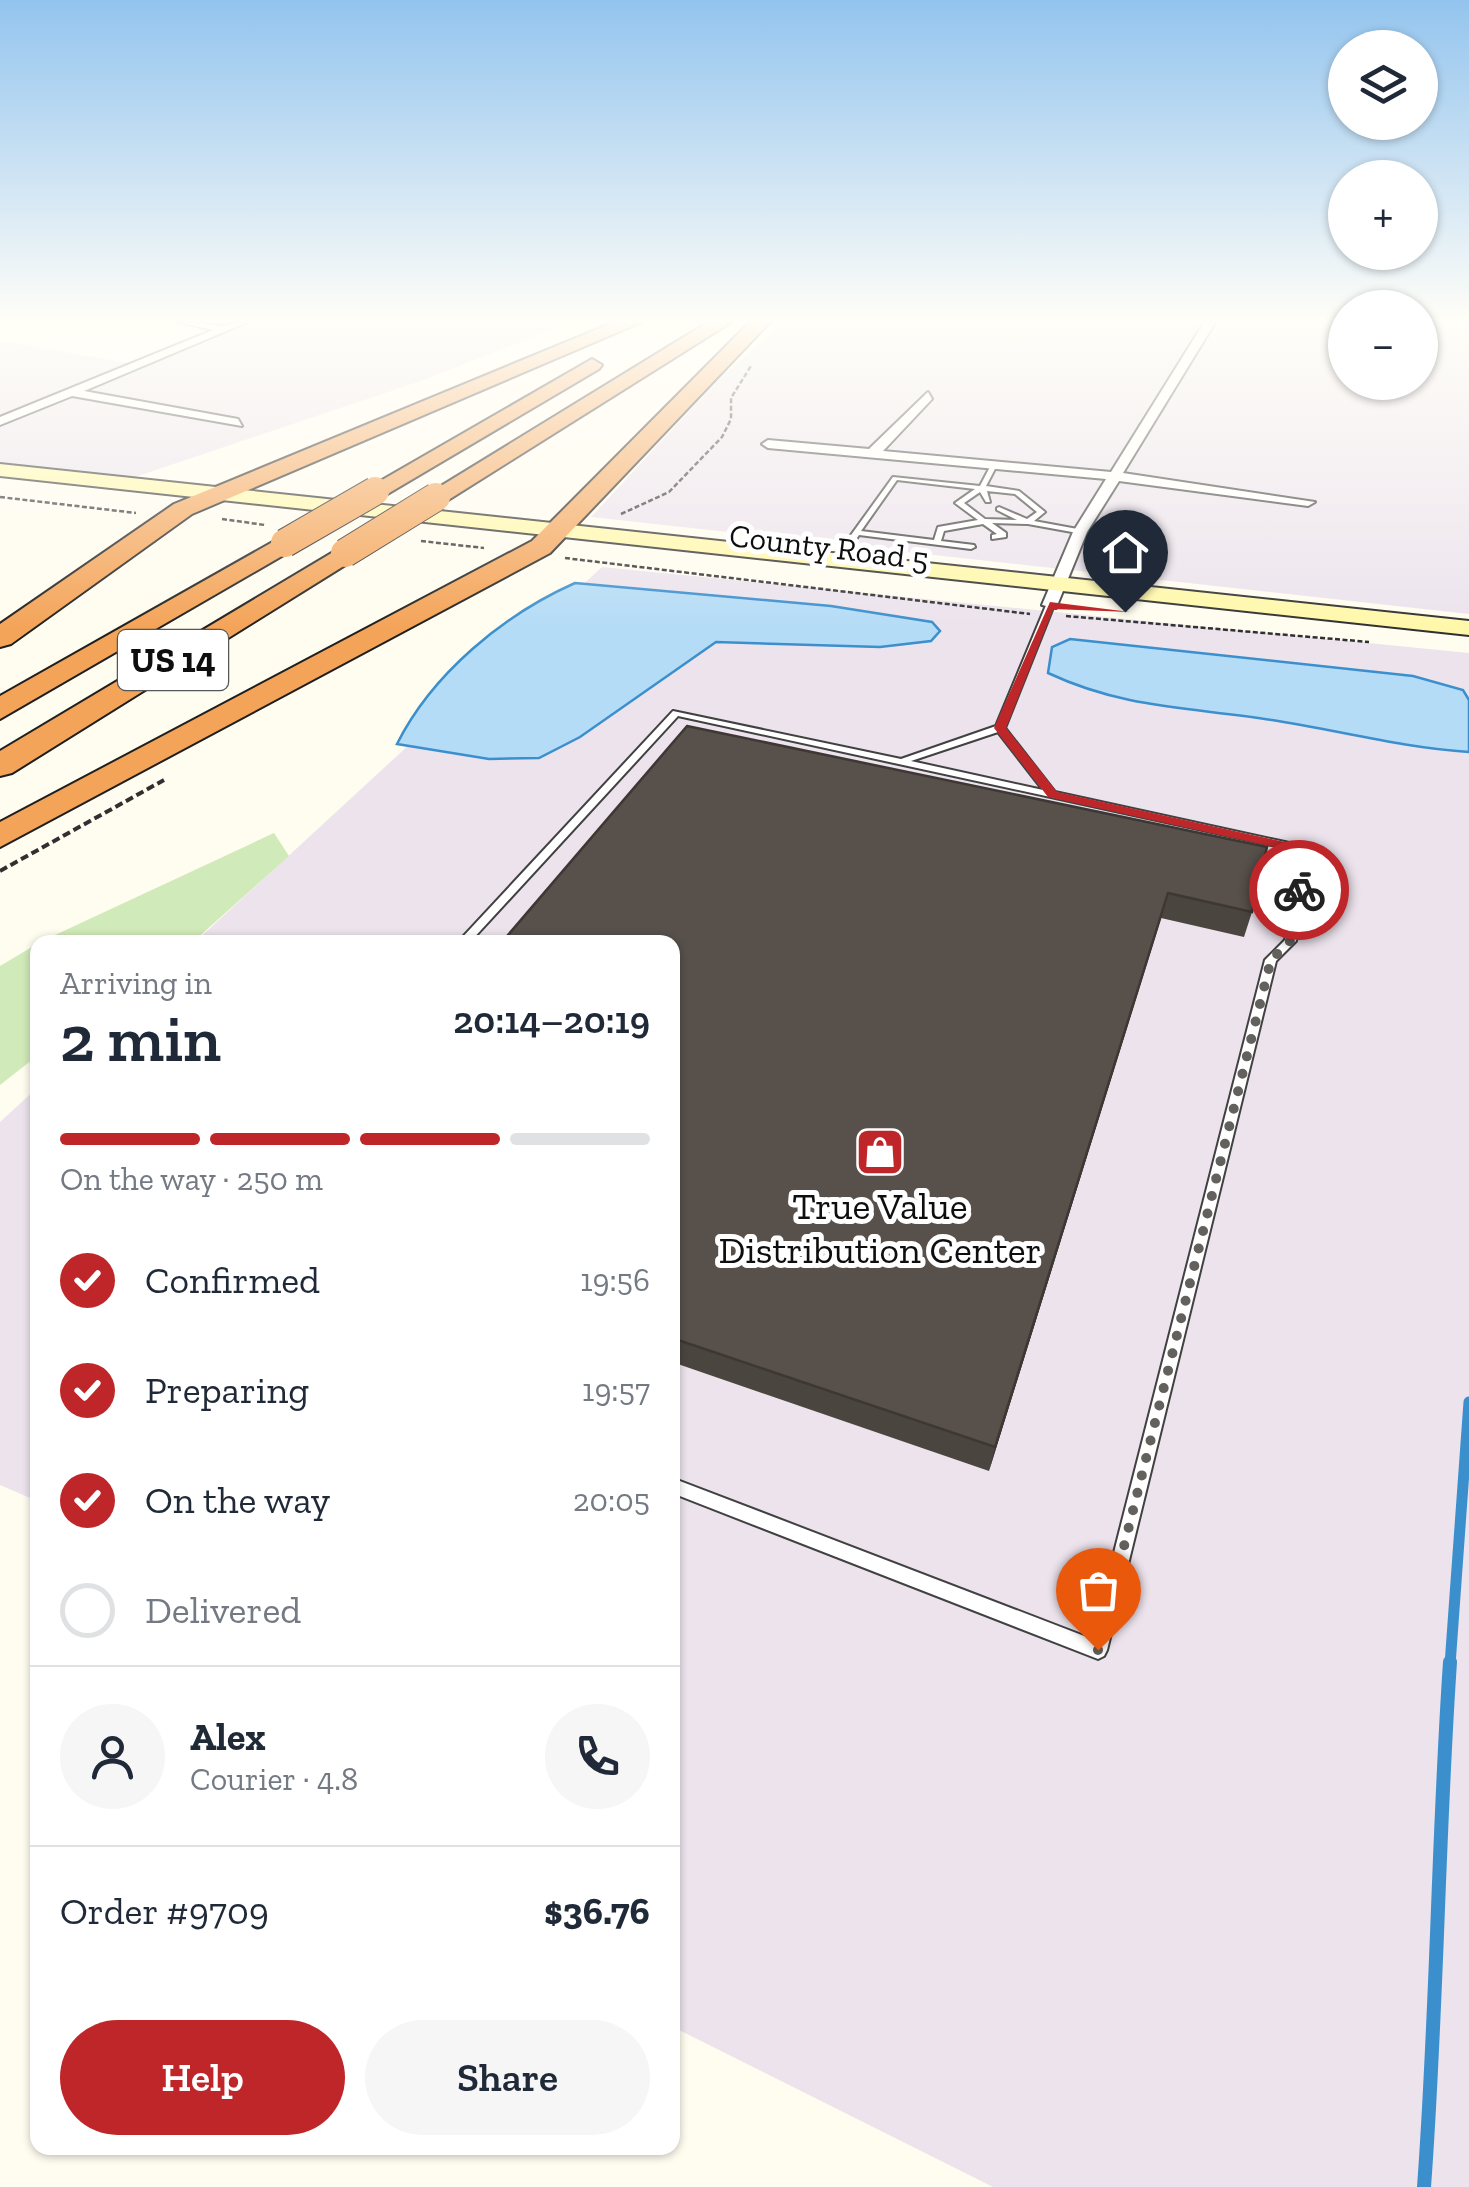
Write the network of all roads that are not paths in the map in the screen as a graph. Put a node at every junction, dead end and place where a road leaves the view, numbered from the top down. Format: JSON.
{"nodes":[{"id":1,"x":395,"y":423,"type":"edge"},
{"id":2,"x":484,"y":423,"type":"edge"},
{"id":3,"x":558,"y":423,"type":"edge"},
{"id":4,"x":662,"y":423,"type":"edge"},
{"id":5,"x":902,"y":423,"type":"edge"},
{"id":6,"x":1147,"y":423,"type":"edge"},
{"id":7,"x":768,"y":444,"type":"dead end"},
{"id":8,"x":872,"y":454,"type":"junction"},
{"id":9,"x":994,"y":465,"type":"junction"},
{"id":10,"x":0,"y":470,"type":"edge"},
{"id":11,"x":1114,"y":476,"type":"junction"},
{"id":12,"x":0,"y":487,"type":"edge"},
{"id":13,"x":982,"y":488,"type":"junction"},
{"id":14,"x":217,"y":493,"type":"junction"},
{"id":15,"x":988,"y":501,"type":"dead end"},
{"id":16,"x":1308,"y":502,"type":"dead end"},
{"id":17,"x":999,"y":509,"type":"dead end"},
{"id":18,"x":178,"y":512,"type":"junction"},
{"id":19,"x":984,"y":522,"type":"junction"},
{"id":20,"x":1028,"y":522,"type":"junction"},
{"id":21,"x":855,"y":532,"type":"junction"},
{"id":22,"x":1080,"y":532,"type":"junction"},
{"id":23,"x":1000,"y":538,"type":"dead end"},
{"id":24,"x":936,"y":543,"type":"junction"},
{"id":25,"x":542,"y":544,"type":"junction"},
{"id":26,"x":967,"y":544,"type":"dead end"},
{"id":27,"x":837,"y":560,"type":"junction"},
{"id":28,"x":1051,"y":602,"type":"junction"},
{"id":29,"x":1469,"y":628,"type":"edge"},
{"id":30,"x":0,"y":638,"type":"edge"},
{"id":31,"x":1469,"y":644,"type":"edge"},
{"id":32,"x":0,"y":709,"type":"edge"},
{"id":33,"x":1000,"y":728,"type":"junction"},
{"id":34,"x":905,"y":760,"type":"junction"},
{"id":35,"x":0,"y":766,"type":"edge"},
{"id":36,"x":1052,"y":795,"type":"junction"},
{"id":37,"x":0,"y":836,"type":"edge"},
{"id":38,"x":470,"y":935,"type":"edge"},
{"id":39,"x":680,"y":1488,"type":"edge"}],
"edges":[{"from":1,"to":14,"type":"highway"},
{"from":2,"to":32,"type":"highway","number":"US 14","bridge":true},
{"from":3,"to":35,"type":"highway","number":"US 14","bridge":true},
{"from":4,"to":25,"type":"highway"},
{"from":5,"to":8,"type":"street"},
{"from":6,"to":11,"type":"street"},
{"from":7,"to":8,"type":"street"},
{"from":8,"to":9,"type":"street"},
{"from":9,"to":11,"type":"street"},
{"from":9,"to":13,"type":"lane"},
{"from":10,"to":14,"type":"street","name":"County Road 5"},
{"from":11,"to":16,"type":"street"},
{"from":11,"to":22,"type":"street"},
{"from":12,"to":18,"type":"street","name":"County Road 5"},
{"from":13,"to":15,"type":"lane"},
{"from":13,"to":19,"type":"lane"},
{"from":13,"to":20,"type":"lane"},
{"from":13,"to":21,"type":"lane"},
{"from":14,"to":18,"type":"highway"},
{"from":14,"to":25,"type":"street","name":"County Road 5"},
{"from":17,"to":20,"type":"lane"},
{"from":18,"to":25,"type":"street","name":"County Road 5"},
{"from":18,"to":30,"type":"highway"},
{"from":19,"to":20,"type":"lane"},
{"from":19,"to":23,"type":"lane"},
{"from":19,"to":24,"type":"lane"},
{"from":20,"to":22,"type":"lane"},
{"from":21,"to":24,"type":"lane"},
{"from":21,"to":27,"type":"lane"},
{"from":22,"to":28,"type":"street"},
{"from":24,"to":26,"type":"lane"},
{"from":25,"to":27,"type":"street","name":"County Road 5"},
{"from":25,"to":28,"type":"street","name":"County Road 5"},
{"from":25,"to":37,"type":"highway"},
{"from":27,"to":28,"type":"street","name":"County Road 5"},
{"from":28,"to":29,"type":"street","name":"County Road 5"},
{"from":28,"to":31,"type":"street","name":"County Road 5"},
{"from":28,"to":33,"type":"lane"},
{"from":33,"to":34,"type":"lane"},
{"from":33,"to":36,"type":"lane"},
{"from":34,"to":36,"type":"lane"},
{"from":34,"to":38,"type":"lane"},
{"from":36,"to":39,"type":"lane"}]}
